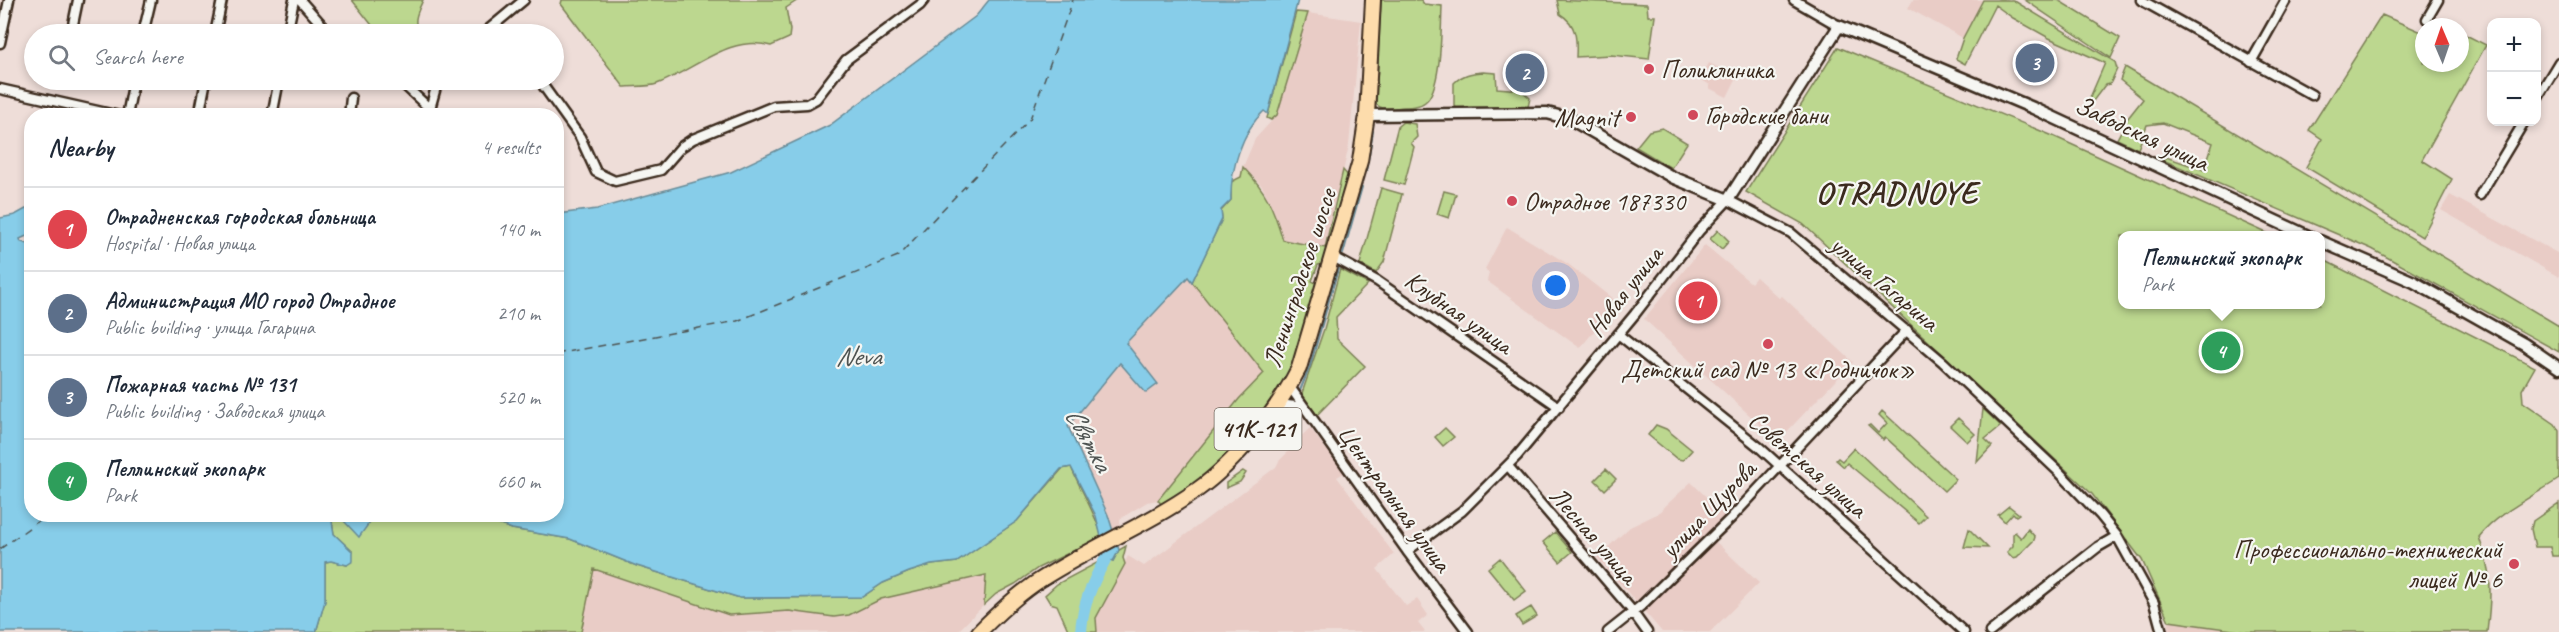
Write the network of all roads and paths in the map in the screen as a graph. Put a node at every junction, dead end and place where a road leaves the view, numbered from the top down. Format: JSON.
{"nodes":[{"id":1,"x":9,"y":0,"type":"edge"},
{"id":2,"x":78,"y":0,"type":"edge"},
{"id":3,"x":150,"y":0,"type":"edge"},
{"id":4,"x":222,"y":0,"type":"edge"},
{"id":5,"x":294,"y":0,"type":"edge"},
{"id":6,"x":300,"y":0,"type":"edge"},
{"id":7,"x":524,"y":0,"type":"edge"},
{"id":8,"x":924,"y":0,"type":"edge"},
{"id":9,"x":1373,"y":0,"type":"edge"},
{"id":10,"x":1794,"y":0,"type":"edge"},
{"id":11,"x":2141,"y":0,"type":"edge"},
{"id":12,"x":2286,"y":0,"type":"edge"},
{"id":13,"x":2439,"y":0,"type":"edge"},
{"id":14,"x":2428,"y":18,"type":"edge"},
{"id":15,"x":73,"y":24,"type":"edge"},
{"id":16,"x":145,"y":24,"type":"edge"},
{"id":17,"x":217,"y":24,"type":"edge"},
{"id":18,"x":289,"y":24,"type":"edge"},
{"id":19,"x":321,"y":24,"type":"edge"},
{"id":20,"x":502,"y":24,"type":"edge"},
{"id":21,"x":1839,"y":27,"type":"junction"},
{"id":22,"x":0,"y":43,"type":"edge"},
{"id":23,"x":2251,"y":62,"type":"junction"},
{"id":24,"x":2559,"y":62,"type":"edge"},
{"id":25,"x":0,"y":88,"type":"edge"},
{"id":26,"x":132,"y":90,"type":"edge"},
{"id":27,"x":204,"y":90,"type":"edge"},
{"id":28,"x":277,"y":90,"type":"edge"},
{"id":29,"x":408,"y":90,"type":"edge"},
{"id":30,"x":435,"y":90,"type":"edge"},
{"id":31,"x":546,"y":90,"type":"edge"},
{"id":32,"x":2541,"y":92,"type":"edge"},
{"id":33,"x":2312,"y":95,"type":"dead end"},
{"id":34,"x":351,"y":98,"type":"dead end"},
{"id":35,"x":201,"y":106,"type":"dead end"},
{"id":36,"x":86,"y":108,"type":"edge"},
{"id":37,"x":129,"y":108,"type":"edge"},
{"id":38,"x":274,"y":108,"type":"edge"},
{"id":39,"x":350,"y":108,"type":"edge"},
{"id":40,"x":425,"y":108,"type":"edge"},
{"id":41,"x":430,"y":108,"type":"edge"},
{"id":42,"x":559,"y":108,"type":"edge"},
{"id":43,"x":564,"y":115,"type":"edge"},
{"id":44,"x":1367,"y":115,"type":"junction"},
{"id":45,"x":2522,"y":126,"type":"edge"},
{"id":46,"x":2480,"y":195,"type":"dead end"},
{"id":47,"x":1728,"y":200,"type":"junction"},
{"id":48,"x":2296,"y":231,"type":"edge"},
{"id":49,"x":2325,"y":243,"type":"edge"},
{"id":50,"x":1333,"y":256,"type":"junction"},
{"id":51,"x":1907,"y":330,"type":"junction"},
{"id":52,"x":1618,"y":334,"type":"junction"},
{"id":53,"x":2559,"y":368,"type":"edge"},
{"id":54,"x":1290,"y":387,"type":"junction"},
{"id":55,"x":1304,"y":407,"type":"junction"},
{"id":56,"x":1559,"y":407,"type":"junction"},
{"id":57,"x":1274,"y":409,"type":"junction"},
{"id":58,"x":1780,"y":465,"type":"junction"},
{"id":59,"x":1508,"y":466,"type":"junction"},
{"id":60,"x":2116,"y":536,"type":"junction"},
{"id":61,"x":1407,"y":551,"type":"junction"},
{"id":62,"x":1632,"y":613,"type":"junction"},
{"id":63,"x":980,"y":632,"type":"edge"},
{"id":64,"x":1468,"y":632,"type":"edge"},
{"id":65,"x":1608,"y":632,"type":"edge"},
{"id":66,"x":1647,"y":632,"type":"edge"},
{"id":67,"x":1964,"y":632,"type":"edge"},
{"id":68,"x":1990,"y":632,"type":"edge"},
{"id":69,"x":2162,"y":632,"type":"edge"}],
"edges":[{"from":1,"to":22,"type":"street"},
{"from":2,"to":15,"type":"street"},
{"from":3,"to":16,"type":"street"},
{"from":4,"to":17,"type":"street"},
{"from":5,"to":18,"type":"street"},
{"from":6,"to":19,"type":"street"},
{"from":7,"to":20,"type":"street"},
{"from":8,"to":43,"type":"street"},
{"from":9,"to":44,"type":"main road","name":"Ленинградское шоссе","number":"41К-121"},
{"from":10,"to":21,"type":"street","name":"Заводская улица"},
{"from":11,"to":23,"type":"street"},
{"from":12,"to":23,"type":"street"},
{"from":13,"to":14,"type":"street"},
{"from":21,"to":47,"type":"street","name":"Новая улица"},
{"from":21,"to":48,"type":"street","name":"Заводская улица"},
{"from":23,"to":33,"type":"street"},
{"from":24,"to":32,"type":"street"},
{"from":25,"to":36,"type":"street"},
{"from":26,"to":37,"type":"street"},
{"from":27,"to":35,"type":"street"},
{"from":28,"to":38,"type":"street"},
{"from":29,"to":40,"type":"street"},
{"from":30,"to":41,"type":"street"},
{"from":31,"to":42,"type":"street"},
{"from":34,"to":39,"type":"street"},
{"from":44,"to":47,"type":"street","name":"улица Гагарина"},
{"from":44,"to":50,"type":"main road","name":"Ленинградское шоссе","number":"41К-121"},
{"from":45,"to":46,"type":"street"},
{"from":47,"to":51,"type":"street","name":"улица Гагарина"},
{"from":47,"to":52,"type":"street","name":"Новая улица"},
{"from":49,"to":53,"type":"street"},
{"from":50,"to":54,"type":"main road","name":"Ленинградское шоссе","number":"41К-121"},
{"from":50,"to":56,"type":"street","name":"Клубная улица"},
{"from":51,"to":58,"type":"street","name":"улица Щурова"},
{"from":51,"to":60,"type":"street","name":"улица Гагарина"},
{"from":52,"to":56,"type":"street","name":"Новая улица"},
{"from":52,"to":58,"type":"street","name":"Советская улица"},
{"from":54,"to":55,"type":"street","name":"Центральная улица"},
{"from":54,"to":57,"type":"main road","name":"Ленинградское шоссе","number":"41К-121"},
{"from":55,"to":57,"type":"street"},
{"from":55,"to":61,"type":"street","name":"Центральная улица"},
{"from":56,"to":59,"type":"street","name":"Новая улица"},
{"from":57,"to":63,"type":"main road","name":"Ленинградское шоссе","number":"41К-121"},
{"from":58,"to":62,"type":"street","name":"улица Щурова"},
{"from":58,"to":67,"type":"street","name":"Советская улица"},
{"from":59,"to":61,"type":"street","name":"Новая улица"},
{"from":59,"to":62,"type":"street","name":"Лесная улица"},
{"from":60,"to":68,"type":"street"},
{"from":60,"to":69,"type":"street","name":"улица Гагарина"},
{"from":61,"to":64,"type":"street","name":"Центральная улица"},
{"from":62,"to":65,"type":"street","name":"улица Щурова"},
{"from":62,"to":66,"type":"street","name":"Лесная улица"}]}
